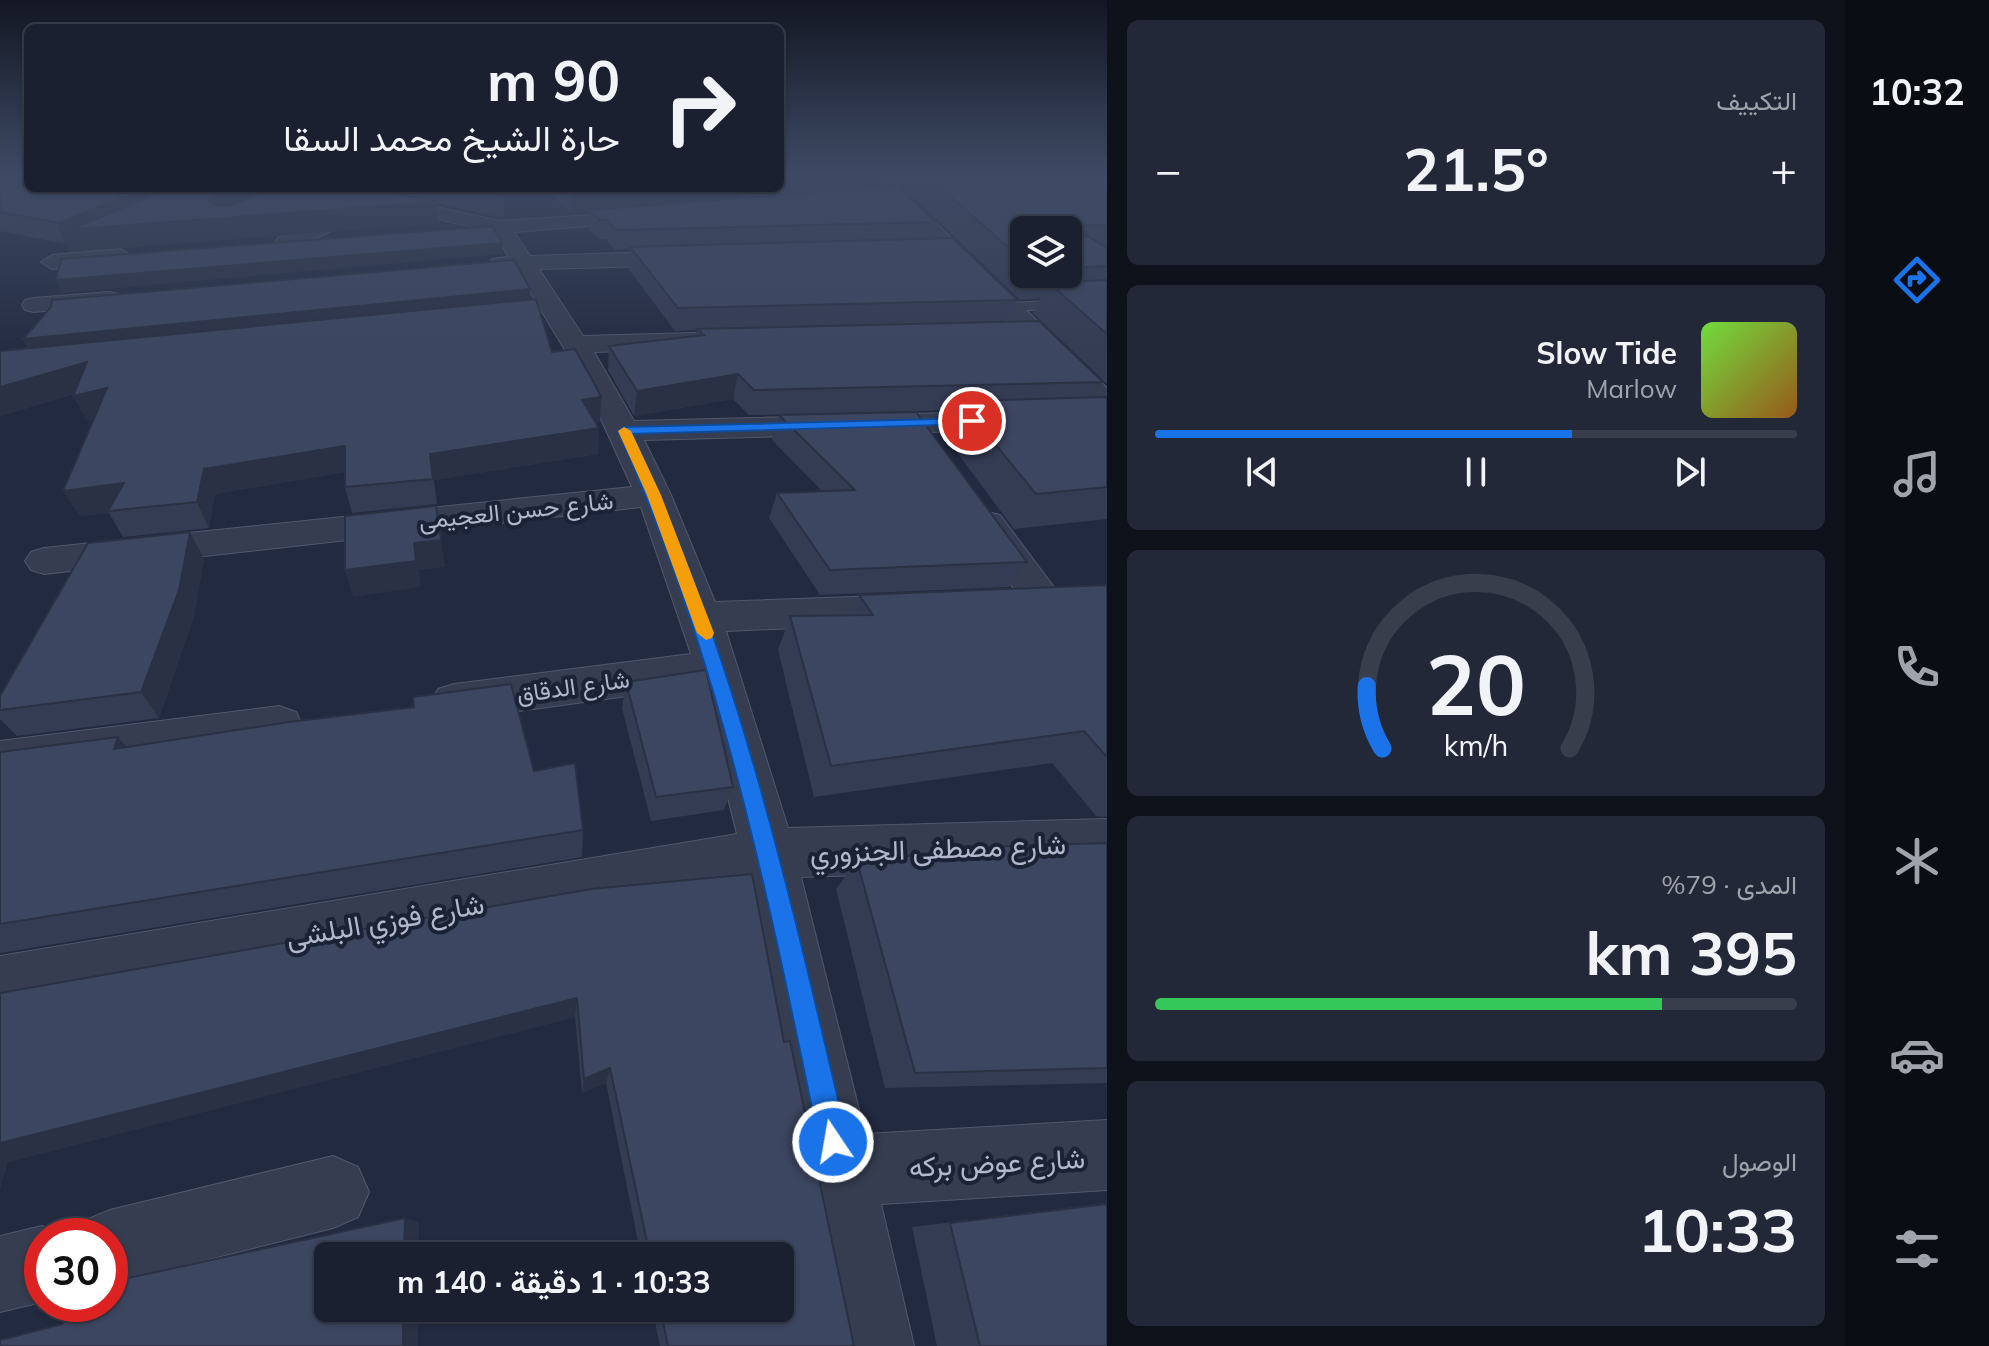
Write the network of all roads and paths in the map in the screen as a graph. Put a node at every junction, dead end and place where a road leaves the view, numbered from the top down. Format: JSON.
{"nodes":[{"id":1,"x":292,"y":238,"type":"edge"},
{"id":2,"x":347,"y":238,"type":"edge"},
{"id":3,"x":480,"y":238,"type":"edge"},
{"id":4,"x":498,"y":238,"type":"edge"},
{"id":5,"x":515,"y":238,"type":"edge"},
{"id":6,"x":515,"y":238,"type":"edge"},
{"id":7,"x":941,"y":238,"type":"edge"},
{"id":8,"x":505,"y":240,"type":"junction"},
{"id":9,"x":954,"y":250,"type":"junction"},
{"id":10,"x":922,"y":251,"type":"edge"},
{"id":11,"x":146,"y":254,"type":"edge"},
{"id":12,"x":714,"y":257,"type":"edge"},
{"id":13,"x":52,"y":262,"type":"dead end"},
{"id":14,"x":128,"y":297,"type":"edge"},
{"id":15,"x":1107,"y":302,"type":"edge"},
{"id":16,"x":34,"y":305,"type":"dead end"},
{"id":17,"x":1010,"y":307,"type":"junction"},
{"id":18,"x":551,"y":322,"type":"junction"},
{"id":19,"x":1036,"y":333,"type":"junction"},
{"id":20,"x":1004,"y":334,"type":"edge"},
{"id":21,"x":719,"y":341,"type":"edge"},
{"id":22,"x":1107,"y":405,"type":"edge"},
{"id":23,"x":1107,"y":418,"type":"edge"},
{"id":24,"x":916,"y":423,"type":"junction"},
{"id":25,"x":624,"y":431,"type":"junction"},
{"id":26,"x":940,"y":456,"type":"edge"},
{"id":27,"x":966,"y":493,"type":"edge"},
{"id":28,"x":654,"y":495,"type":"junction"},
{"id":29,"x":44,"y":561,"type":"dead end"},
{"id":30,"x":998,"y":606,"type":"edge"},
{"id":31,"x":951,"y":607,"type":"edge"},
{"id":32,"x":700,"y":617,"type":"junction"},
{"id":33,"x":717,"y":667,"type":"junction"},
{"id":34,"x":405,"y":708,"type":"edge"},
{"id":35,"x":327,"y":719,"type":"edge"},
{"id":36,"x":0,"y":762,"type":"edge"},
{"id":37,"x":1107,"y":843,"type":"edge"},
{"id":38,"x":770,"y":853,"type":"junction"},
{"id":39,"x":0,"y":986,"type":"edge"},
{"id":40,"x":1107,"y":1155,"type":"edge"},
{"id":41,"x":840,"y":1171,"type":"junction"},
{"id":42,"x":333,"y":1192,"type":"dead end"},
{"id":43,"x":128,"y":1243,"type":"edge"},
{"id":44,"x":24,"y":1268,"type":"edge"},
{"id":45,"x":0,"y":1274,"type":"edge"},
{"id":46,"x":874,"y":1346,"type":"edge"}],
"edges":[{"from":1,"to":2,"type":"street"},
{"from":3,"to":8,"type":"street"},
{"from":4,"to":8,"type":"street"},
{"from":5,"to":8,"type":"street"},
{"from":6,"to":8,"type":"street"},
{"from":7,"to":9,"type":"street"},
{"from":8,"to":12,"type":"street"},
{"from":8,"to":18,"type":"street"},
{"from":9,"to":10,"type":"street"},
{"from":9,"to":17,"type":"street"},
{"from":11,"to":13,"type":"street"},
{"from":14,"to":16,"type":"street"},
{"from":15,"to":17,"type":"lane"},
{"from":17,"to":19,"type":"street"},
{"from":18,"to":21,"type":"street"},
{"from":18,"to":25,"type":"street"},
{"from":19,"to":20,"type":"street"},
{"from":19,"to":22,"type":"street"},
{"from":23,"to":24,"type":"street"},
{"from":24,"to":25,"type":"street"},
{"from":24,"to":26,"type":"street"},
{"from":25,"to":28,"type":"street"},
{"from":27,"to":30,"type":"street"},
{"from":28,"to":29,"type":"street","name":"شارع حسن العجيمى"},
{"from":28,"to":32,"type":"street"},
{"from":31,"to":32,"type":"street"},
{"from":32,"to":33,"type":"street"},
{"from":33,"to":34,"type":"street","name":"شارع الدقاق"},
{"from":33,"to":38,"type":"street"},
{"from":35,"to":36,"type":"street"},
{"from":37,"to":38,"type":"street","name":"شارع مصطفى الجنزوري"},
{"from":38,"to":39,"type":"street","name":"شارع فوزي البلشى"},
{"from":38,"to":41,"type":"street"},
{"from":40,"to":41,"type":"street","name":"شارع عوض بركه"},
{"from":41,"to":46,"type":"street"},
{"from":42,"to":43,"type":"street"},
{"from":44,"to":45,"type":"street"}]}
